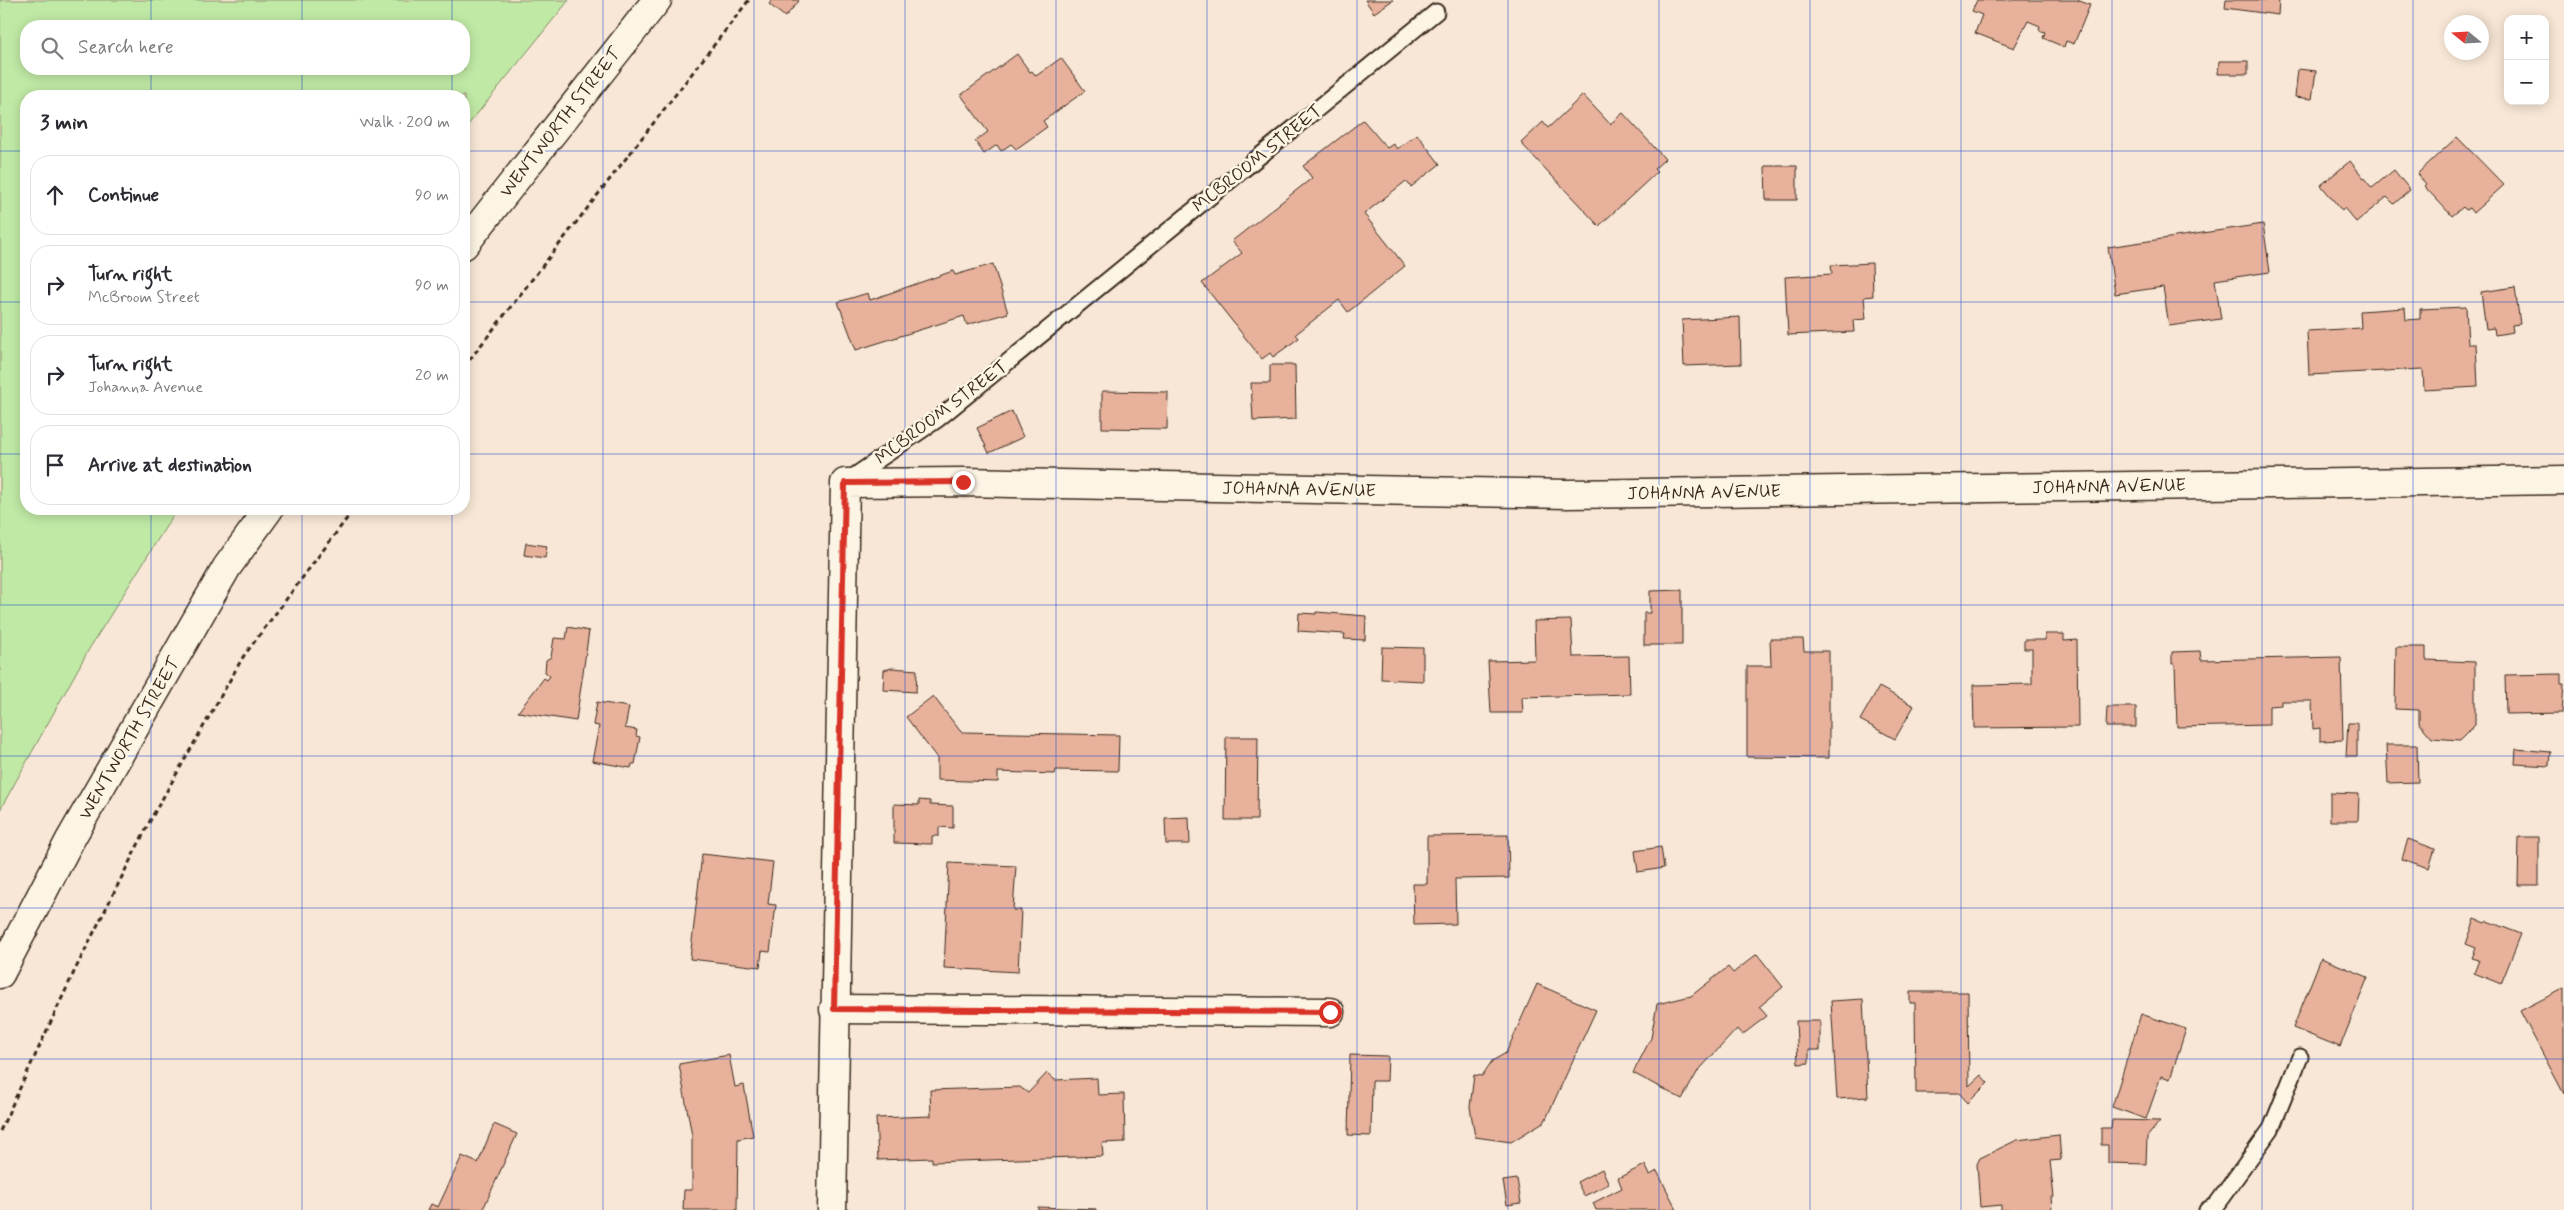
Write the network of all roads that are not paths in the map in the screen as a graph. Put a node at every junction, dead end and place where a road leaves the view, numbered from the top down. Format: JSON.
{"nodes":[{"id":1,"x":657,"y":0,"type":"edge"},
{"id":2,"x":1436,"y":12,"type":"dead end"},
{"id":3,"x":470,"y":237,"type":"edge"},
{"id":4,"x":2564,"y":480,"type":"edge"},
{"id":5,"x":845,"y":483,"type":"junction"},
{"id":6,"x":265,"y":515,"type":"edge"},
{"id":7,"x":0,"y":974,"type":"edge"},
{"id":8,"x":834,"y":1009,"type":"junction"},
{"id":9,"x":1330,"y":1012,"type":"dead end"},
{"id":10,"x":2300,"y":1057,"type":"dead end"},
{"id":11,"x":832,"y":1210,"type":"edge"},
{"id":12,"x":2207,"y":1210,"type":"edge"}],
"edges":[{"from":1,"to":3,"type":"street","name":"WENTWORTH STREET"},
{"from":2,"to":5,"type":"lane","name":"MCBROOM STREET"},
{"from":4,"to":5,"type":"street","name":"JOHANNA AVENUE"},
{"from":5,"to":8,"type":"street"},
{"from":6,"to":7,"type":"street","name":"WENTWORTH STREET"},
{"from":8,"to":9,"type":"street"},
{"from":8,"to":11,"type":"street"},
{"from":10,"to":12,"type":"lane"}]}
